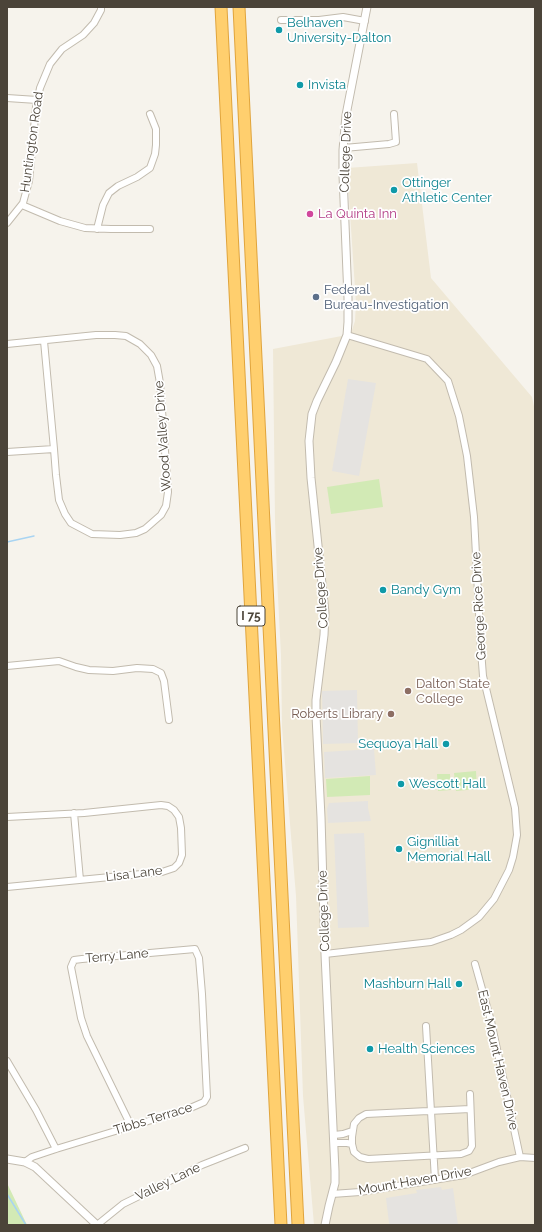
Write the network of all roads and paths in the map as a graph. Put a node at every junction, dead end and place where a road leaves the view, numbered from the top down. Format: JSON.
{"nodes":[{"id":1,"x":101,"y":7,"type":"edge"},
{"id":2,"x":221,"y":7,"type":"edge"},
{"id":3,"x":239,"y":7,"type":"edge"},
{"id":4,"x":368,"y":7,"type":"edge"},
{"id":5,"x":280,"y":20,"type":"dead end"},
{"id":6,"x":365,"y":21,"type":"junction"},
{"id":7,"x":7,"y":98,"type":"edge"},
{"id":8,"x":37,"y":100,"type":"junction"},
{"id":9,"x":150,"y":114,"type":"dead end"},
{"id":10,"x":394,"y":114,"type":"dead end"},
{"id":11,"x":344,"y":148,"type":"junction"},
{"id":12,"x":22,"y":205,"type":"junction"},
{"id":13,"x":7,"y":223,"type":"edge"},
{"id":14,"x":97,"y":229,"type":"junction"},
{"id":15,"x":150,"y":229,"type":"dead end"},
{"id":16,"x":347,"y":335,"type":"junction"},
{"id":17,"x":44,"y":341,"type":"junction"},
{"id":18,"x":7,"y":344,"type":"edge"},
{"id":19,"x":54,"y":449,"type":"junction"},
{"id":20,"x":7,"y":452,"type":"edge"},
{"id":21,"x":7,"y":666,"type":"edge"},
{"id":22,"x":169,"y":720,"type":"dead end"},
{"id":23,"x":74,"y":813,"type":"junction"},
{"id":24,"x":7,"y":817,"type":"edge"},
{"id":25,"x":80,"y":880,"type":"junction"},
{"id":26,"x":7,"y":887,"type":"edge"},
{"id":27,"x":195,"y":949,"type":"joint"},
{"id":28,"x":326,"y":954,"type":"junction"},
{"id":29,"x":475,"y":964,"type":"dead end"},
{"id":30,"x":426,"y":1026,"type":"dead end"},
{"id":31,"x":7,"y":1062,"type":"edge"},
{"id":32,"x":470,"y":1094,"type":"dead end"},
{"id":33,"x":470,"y":1109,"type":"junction"},
{"id":34,"x":430,"y":1110,"type":"junction"},
{"id":35,"x":131,"y":1126,"type":"junction"},
{"id":36,"x":352,"y":1131,"type":"junction"},
{"id":37,"x":334,"y":1135,"type":"junction"},
{"id":38,"x":334,"y":1143,"type":"junction"},
{"id":39,"x":352,"y":1144,"type":"junction"},
{"id":40,"x":245,"y":1148,"type":"dead end"},
{"id":41,"x":56,"y":1149,"type":"junction"},
{"id":42,"x":433,"y":1156,"type":"junction"},
{"id":43,"x":520,"y":1157,"type":"junction"},
{"id":44,"x":535,"y":1158,"type":"edge"},
{"id":45,"x":7,"y":1159,"type":"edge"},
{"id":46,"x":25,"y":1162,"type":"junction"},
{"id":47,"x":435,"y":1180,"type":"junction"},
{"id":48,"x":332,"y":1194,"type":"junction"},
{"id":49,"x":97,"y":1225,"type":"edge"},
{"id":50,"x":281,"y":1225,"type":"edge"},
{"id":51,"x":298,"y":1225,"type":"edge"},
{"id":52,"x":325,"y":1225,"type":"edge"}],
"edges":[{"from":1,"to":8,"type":"street","name":"Huntington Road"},
{"from":2,"to":50,"type":"highway","number":"I 75"},
{"from":3,"to":51,"type":"highway","number":"I 75"},
{"from":4,"to":6,"type":"street","name":"College Drive"},
{"from":5,"to":6,"type":"street"},
{"from":6,"to":11,"type":"street","name":"College Drive"},
{"from":7,"to":8,"type":"street"},
{"from":8,"to":12,"type":"street","name":"Huntington Road"},
{"from":9,"to":14,"type":"street"},
{"from":10,"to":11,"type":"street"},
{"from":11,"to":16,"type":"street","name":"College Drive"},
{"from":12,"to":13,"type":"street","name":"Huntington Road"},
{"from":12,"to":14,"type":"street"},
{"from":14,"to":15,"type":"street"},
{"from":16,"to":28,"type":"street","name":"College Drive"},
{"from":16,"to":28,"type":"street","name":"George Rice Drive"},
{"from":17,"to":18,"type":"street","name":"Wood Valley Drive"},
{"from":17,"to":19,"type":"street","name":"Wood Valley Drive"},
{"from":17,"to":19,"type":"street","name":"Wood Valley Drive"},
{"from":19,"to":20,"type":"street"},
{"from":21,"to":22,"type":"street"},
{"from":23,"to":24,"type":"street","name":"Lisa Lane"},
{"from":23,"to":25,"type":"street"},
{"from":23,"to":25,"type":"street","name":"Lisa Lane"},
{"from":25,"to":26,"type":"street","name":"Lisa Lane"},
{"from":27,"to":35,"type":"street","name":"Tibbs Terrace"},
{"from":27,"to":35,"type":"street","name":"Terry Lane"},
{"from":28,"to":37,"type":"street","name":"College Drive"},
{"from":29,"to":43,"type":"street","name":"East Mount Haven Drive"},
{"from":30,"to":34,"type":"street"},
{"from":31,"to":41,"type":"street"},
{"from":32,"to":33,"type":"street"},
{"from":33,"to":34,"type":"street"},
{"from":33,"to":42,"type":"street"},
{"from":34,"to":36,"type":"street"},
{"from":34,"to":42,"type":"street"},
{"from":35,"to":41,"type":"street","name":"Tibbs Terrace"},
{"from":36,"to":37,"type":"street"},
{"from":36,"to":39,"type":"street"},
{"from":37,"to":38,"type":"street","name":"College Drive"},
{"from":38,"to":39,"type":"street"},
{"from":38,"to":48,"type":"street","name":"College Drive"},
{"from":39,"to":42,"type":"street"},
{"from":40,"to":49,"type":"street","name":"Valley Lane"},
{"from":41,"to":46,"type":"street","name":"Tibbs Terrace"},
{"from":42,"to":47,"type":"street"},
{"from":43,"to":44,"type":"street","name":"Mount Haven Drive"},
{"from":43,"to":47,"type":"street","name":"Mount Haven Drive"},
{"from":45,"to":46,"type":"street"},
{"from":46,"to":49,"type":"street"},
{"from":47,"to":48,"type":"street","name":"Mount Haven Drive"},
{"from":48,"to":52,"type":"street","name":"College Drive"}]}
